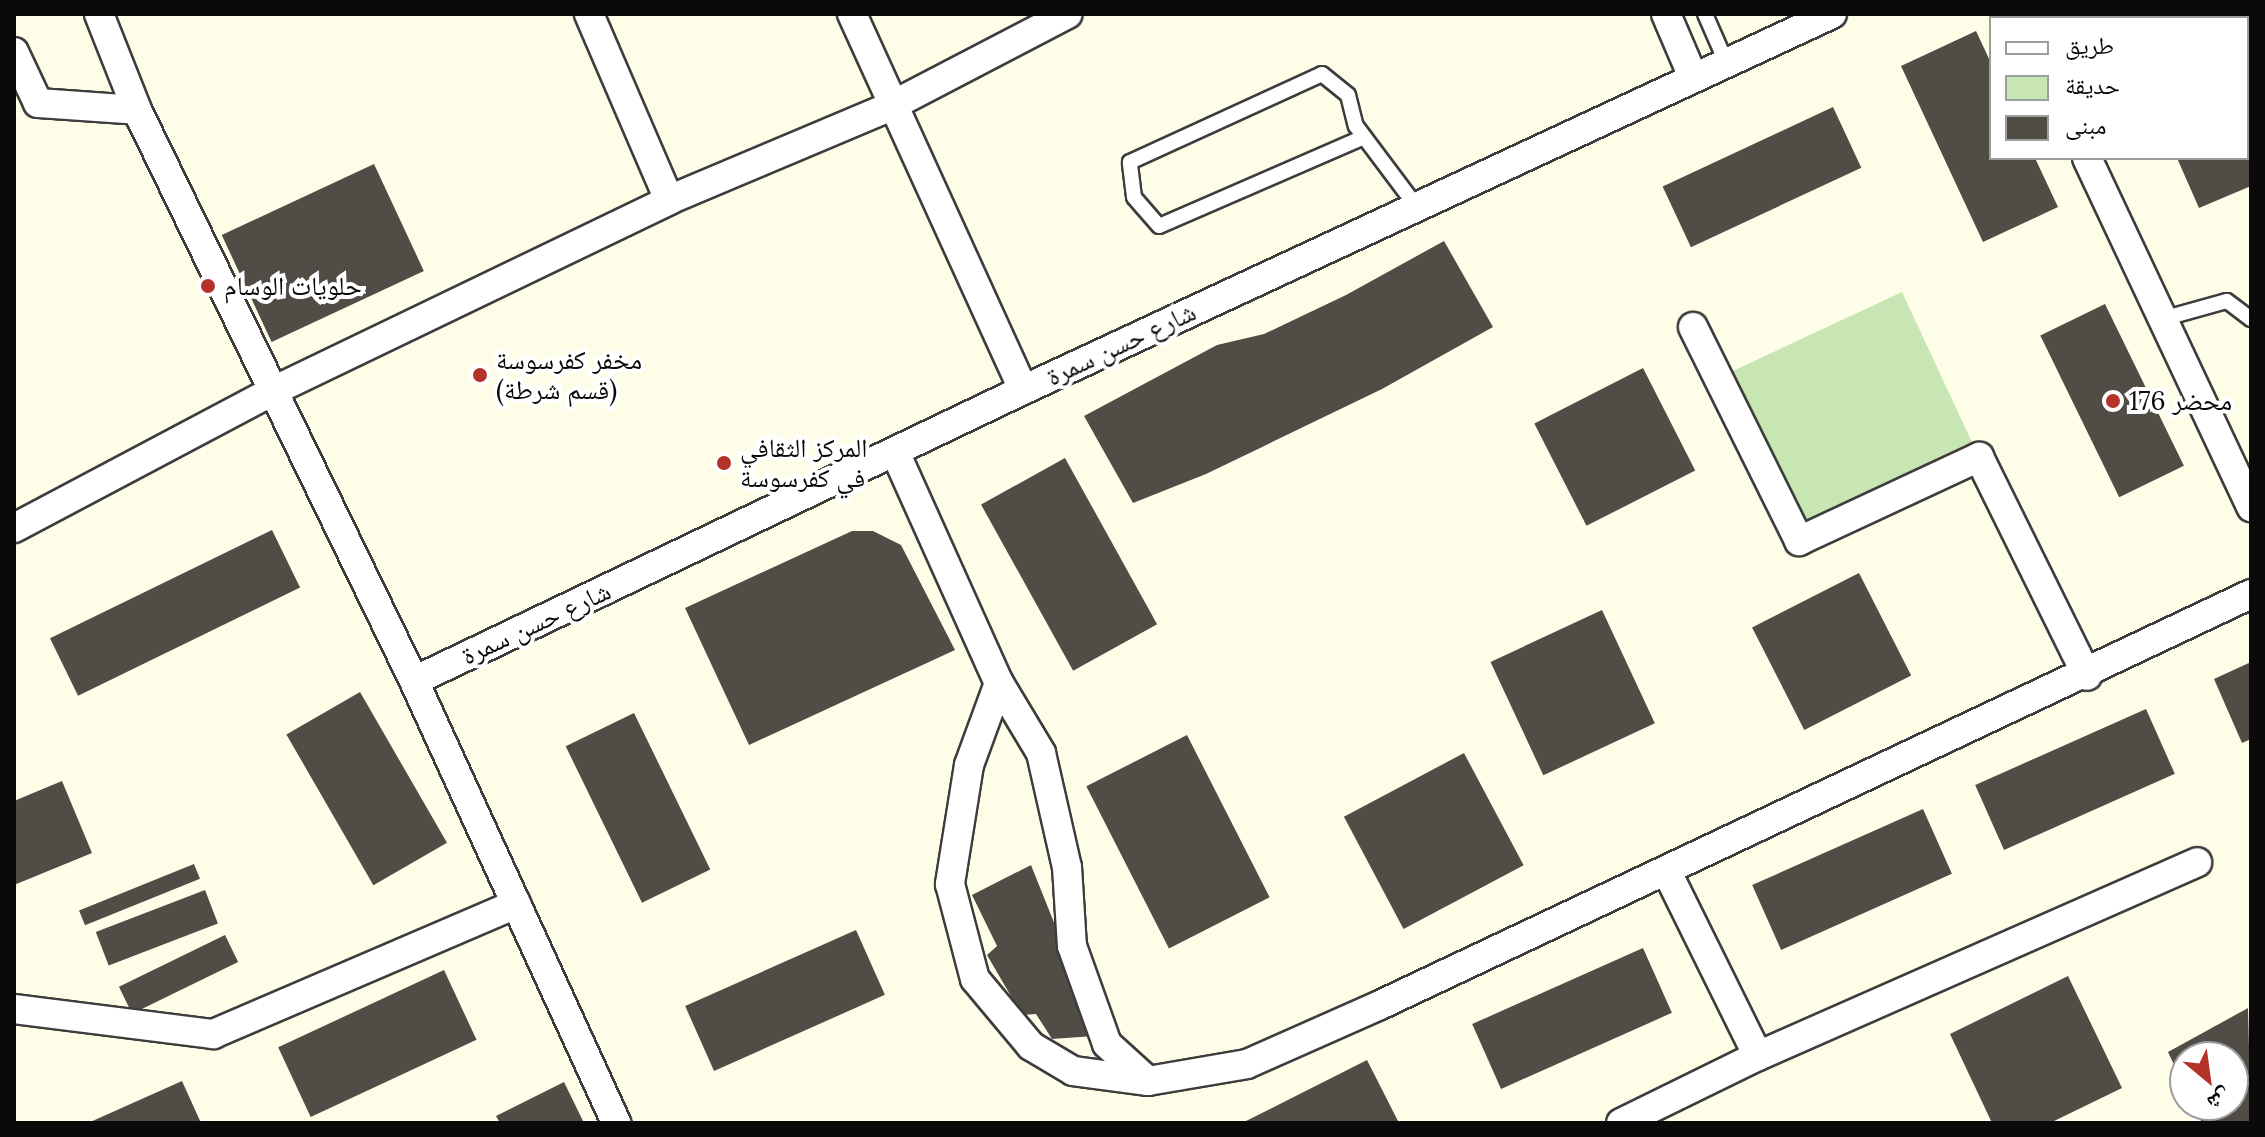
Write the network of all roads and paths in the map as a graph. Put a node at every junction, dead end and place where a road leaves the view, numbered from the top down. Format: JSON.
{"nodes":[{"id":1,"x":99,"y":14,"type":"edge"},
{"id":2,"x":589,"y":14,"type":"edge"},
{"id":3,"x":852,"y":14,"type":"edge"},
{"id":4,"x":1068,"y":14,"type":"edge"},
{"id":5,"x":1666,"y":14,"type":"edge"},
{"id":6,"x":1705,"y":14,"type":"edge"},
{"id":7,"x":1832,"y":14,"type":"edge"},
{"id":8,"x":14,"y":52,"type":"edge"},
{"id":9,"x":1726,"y":62,"type":"junction"},
{"id":10,"x":1693,"y":77,"type":"junction"},
{"id":11,"x":891,"y":106,"type":"junction"},
{"id":12,"x":137,"y":110,"type":"junction"},
{"id":13,"x":1364,"y":137,"type":"junction"},
{"id":14,"x":2088,"y":160,"type":"edge"},
{"id":15,"x":669,"y":200,"type":"junction"},
{"id":16,"x":1416,"y":206,"type":"junction"},
{"id":17,"x":2162,"y":319,"type":"junction"},
{"id":18,"x":2251,"y":319,"type":"edge"},
{"id":19,"x":1693,"y":327,"type":"dead end"},
{"id":20,"x":1023,"y":390,"type":"junction"},
{"id":21,"x":273,"y":391,"type":"junction"},
{"id":22,"x":895,"y":452,"type":"junction"},
{"id":23,"x":2251,"y":507,"type":"edge"},
{"id":24,"x":14,"y":528,"type":"edge"},
{"id":25,"x":2251,"y":594,"type":"edge"},
{"id":26,"x":2087,"y":676,"type":"junction"},
{"id":27,"x":414,"y":681,"type":"junction"},
{"id":28,"x":999,"y":683,"type":"junction"},
{"id":29,"x":2197,"y":862,"type":"dead end"},
{"id":30,"x":1668,"y":874,"type":"junction"},
{"id":31,"x":516,"y":904,"type":"junction"},
{"id":32,"x":14,"y":1009,"type":"edge"},
{"id":33,"x":1758,"y":1056,"type":"junction"},
{"id":34,"x":1148,"y":1081,"type":"junction"},
{"id":35,"x":616,"y":1123,"type":"edge"},
{"id":36,"x":1621,"y":1123,"type":"edge"}],
"edges":[{"from":1,"to":12,"type":"street"},
{"from":2,"to":15,"type":"street"},
{"from":3,"to":11,"type":"street"},
{"from":4,"to":11,"type":"street"},
{"from":5,"to":10,"type":"street"},
{"from":6,"to":9,"type":"lane"},
{"from":7,"to":9,"type":"street","name":"شارع حسن سمرة"},
{"from":8,"to":12,"type":"street"},
{"from":9,"to":10,"type":"street","name":"شارع حسن سمرة"},
{"from":10,"to":16,"type":"street","name":"شارع حسن سمرة"},
{"from":11,"to":15,"type":"street"},
{"from":11,"to":20,"type":"street"},
{"from":12,"to":21,"type":"street"},
{"from":13,"to":13,"type":"lane"},
{"from":13,"to":16,"type":"lane"},
{"from":14,"to":17,"type":"street"},
{"from":15,"to":21,"type":"street"},
{"from":16,"to":20,"type":"street","name":"شارع حسن سمرة"},
{"from":17,"to":18,"type":"lane"},
{"from":17,"to":23,"type":"street"},
{"from":19,"to":26,"type":"street"},
{"from":20,"to":22,"type":"street","name":"شارع حسن سمرة"},
{"from":21,"to":24,"type":"street"},
{"from":21,"to":27,"type":"street"},
{"from":22,"to":27,"type":"street","name":"شارع حسن سمرة"},
{"from":22,"to":28,"type":"street"},
{"from":25,"to":26,"type":"street"},
{"from":26,"to":30,"type":"street"},
{"from":27,"to":31,"type":"street"},
{"from":28,"to":34,"type":"street"},
{"from":28,"to":34,"type":"street"},
{"from":29,"to":33,"type":"street"},
{"from":30,"to":33,"type":"street"},
{"from":30,"to":34,"type":"street"},
{"from":31,"to":32,"type":"street"},
{"from":31,"to":35,"type":"street"},
{"from":33,"to":36,"type":"street"}]}
